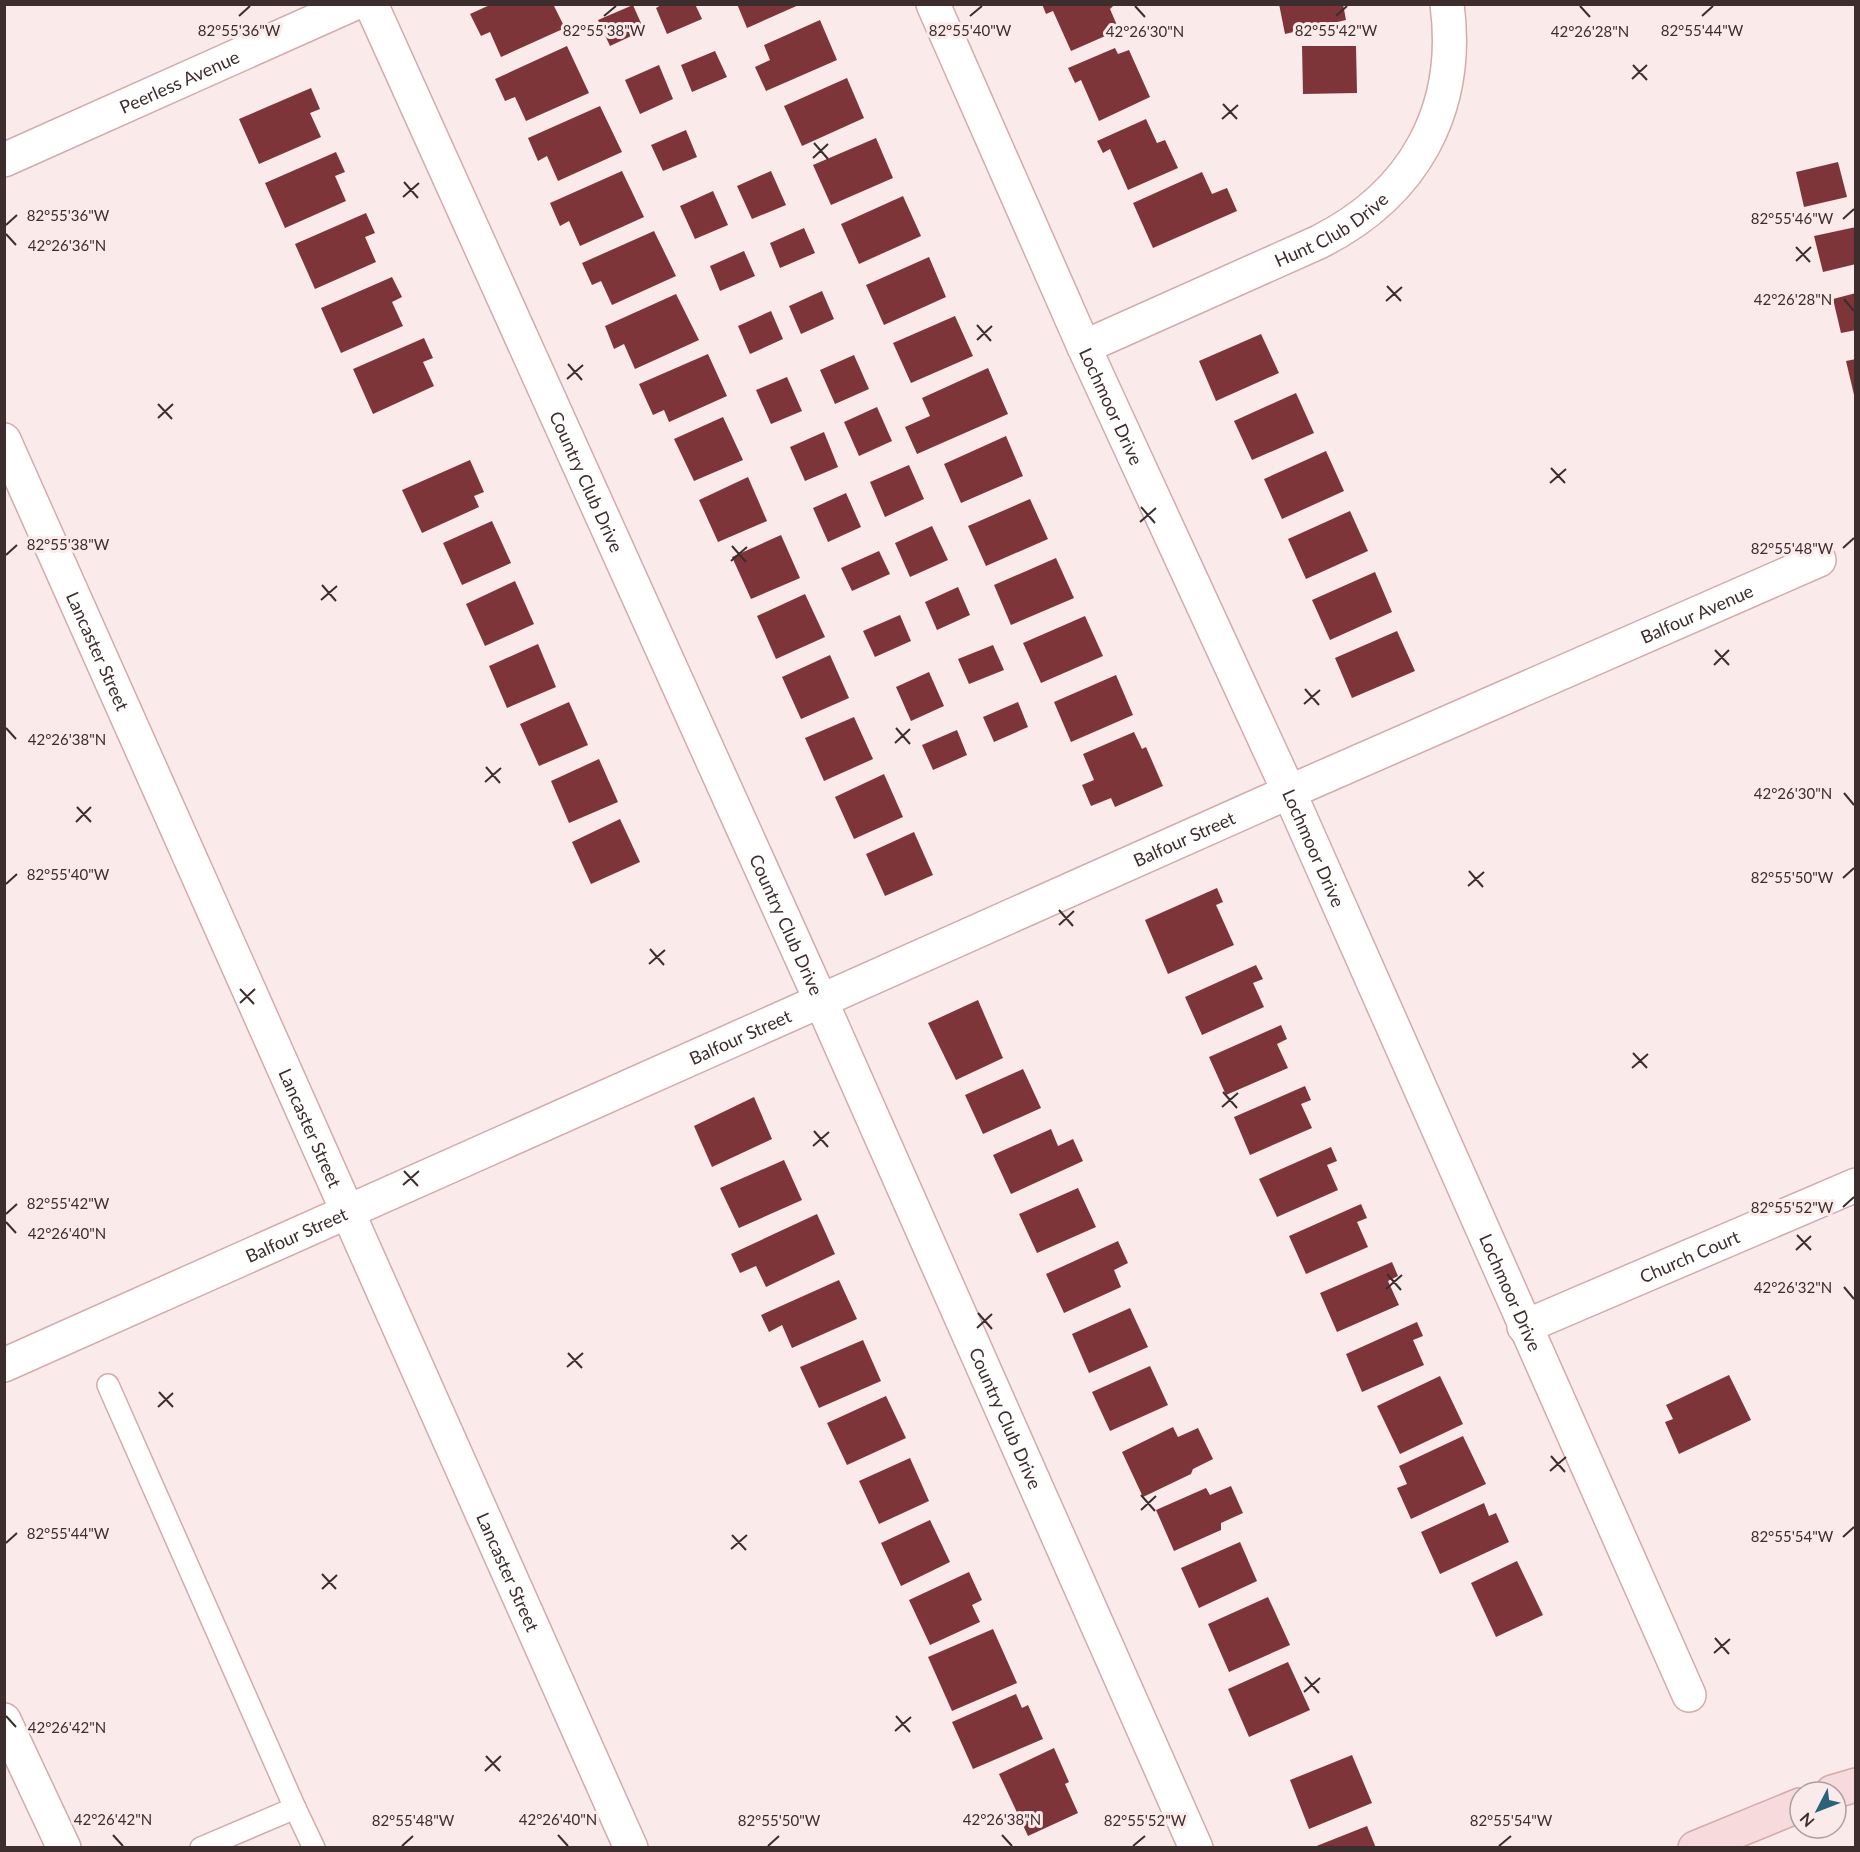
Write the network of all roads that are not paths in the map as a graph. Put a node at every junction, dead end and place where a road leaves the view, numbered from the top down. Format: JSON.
{"nodes":[{"id":1,"x":353,"y":4,"type":"edge"},
{"id":2,"x":370,"y":4,"type":"edge"},
{"id":3,"x":933,"y":4,"type":"edge"},
{"id":4,"x":1447,"y":4,"type":"edge"},
{"id":5,"x":4,"y":160,"type":"edge"},
{"id":6,"x":1084,"y":347,"type":"junction"},
{"id":7,"x":4,"y":441,"type":"edge"},
{"id":8,"x":1819,"y":560,"type":"dead end"},
{"id":9,"x":1575,"y":667,"type":"joint"},
{"id":10,"x":1289,"y":792,"type":"junction"},
{"id":11,"x":821,"y":1001,"type":"junction"},
{"id":12,"x":1856,"y":1185,"type":"edge"},
{"id":13,"x":347,"y":1212,"type":"junction"},
{"id":14,"x":1524,"y":1327,"type":"junction"},
{"id":15,"x":4,"y":1365,"type":"edge"},
{"id":16,"x":108,"y":1385,"type":"dead end"},
{"id":17,"x":1689,"y":1695,"type":"dead end"},
{"id":18,"x":4,"y":1720,"type":"edge"},
{"id":19,"x":295,"y":1808,"type":"junction"},
{"id":20,"x":1788,"y":1810,"type":"edge"},
{"id":21,"x":64,"y":1848,"type":"edge"},
{"id":22,"x":201,"y":1848,"type":"edge"},
{"id":23,"x":314,"y":1848,"type":"edge"},
{"id":24,"x":632,"y":1848,"type":"edge"},
{"id":25,"x":1196,"y":1848,"type":"edge"},
{"id":26,"x":1695,"y":1848,"type":"edge"}],
"edges":[{"from":1,"to":5,"type":"street","name":"Peerless Avenue"},
{"from":2,"to":11,"type":"street","name":"Country Club Drive"},
{"from":3,"to":6,"type":"street","name":"Lochmoor Drive"},
{"from":4,"to":6,"type":"street","name":"Hunt Club Drive"},
{"from":6,"to":10,"type":"street","name":"Lochmoor Drive"},
{"from":7,"to":13,"type":"street","name":"Lancaster Street"},
{"from":8,"to":9,"type":"street","name":"Balfour Avenue"},
{"from":9,"to":10,"type":"street","name":"Balfour Street"},
{"from":10,"to":11,"type":"street","name":"Balfour Street"},
{"from":10,"to":14,"type":"street","name":"Lochmoor Drive"},
{"from":11,"to":13,"type":"street","name":"Balfour Street"},
{"from":11,"to":25,"type":"street","name":"Country Club Drive"},
{"from":12,"to":14,"type":"street","name":"Church Court"},
{"from":13,"to":15,"type":"street","name":"Balfour Street"},
{"from":13,"to":24,"type":"street","name":"Lancaster Street"},
{"from":14,"to":17,"type":"street","name":"Lochmoor Drive"},
{"from":16,"to":19,"type":"lane"},
{"from":18,"to":21,"type":"street"},
{"from":19,"to":22,"type":"lane"},
{"from":19,"to":23,"type":"lane"},
{"from":20,"to":26,"type":"street"}]}
